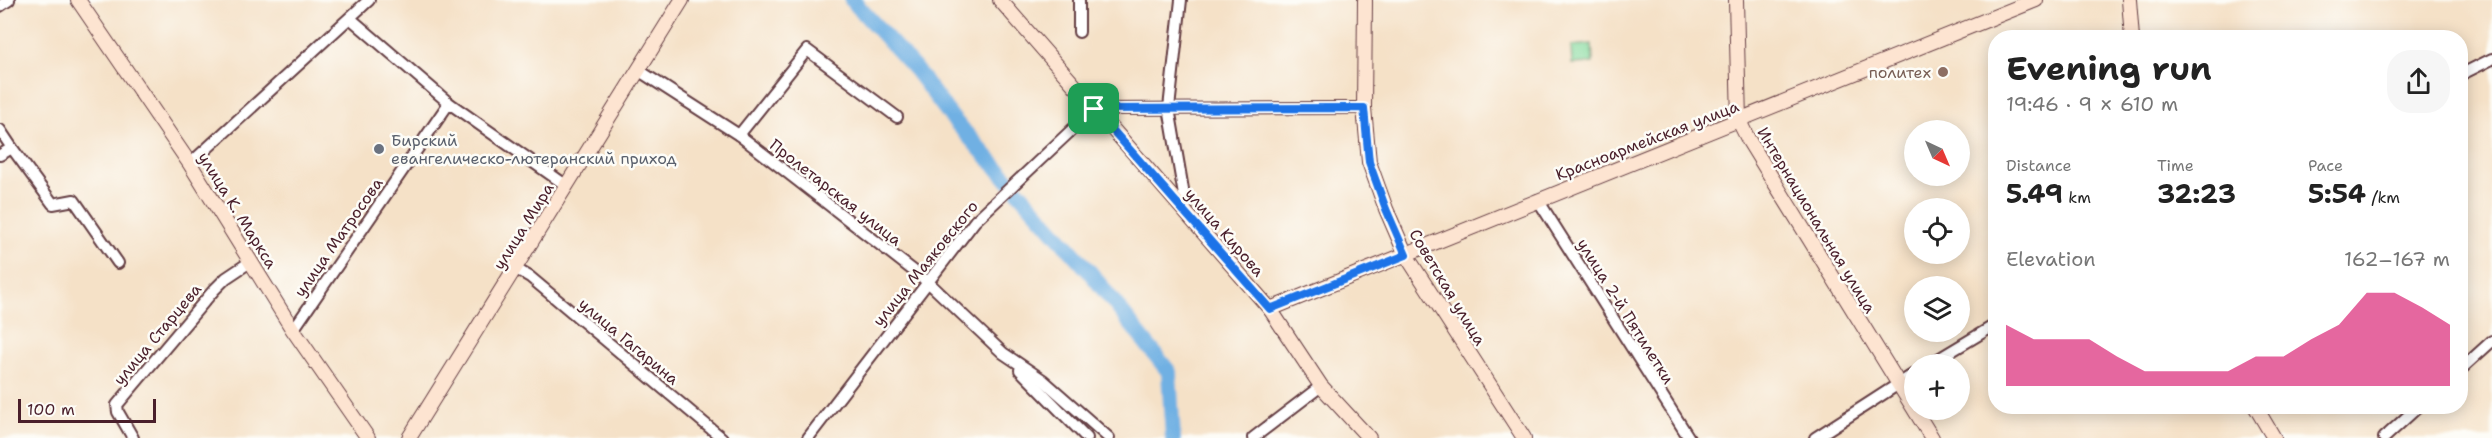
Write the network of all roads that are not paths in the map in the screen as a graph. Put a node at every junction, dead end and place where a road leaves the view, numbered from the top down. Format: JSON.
{"nodes":[{"id":1,"x":9,"y":0,"type":"edge"},
{"id":2,"x":78,"y":0,"type":"edge"},
{"id":3,"x":369,"y":0,"type":"edge"},
{"id":4,"x":682,"y":0,"type":"edge"},
{"id":5,"x":1000,"y":0,"type":"edge"},
{"id":6,"x":1079,"y":0,"type":"edge"},
{"id":7,"x":1181,"y":0,"type":"edge"},
{"id":8,"x":1365,"y":0,"type":"edge"},
{"id":9,"x":1736,"y":0,"type":"edge"},
{"id":10,"x":2036,"y":0,"type":"edge"},
{"id":11,"x":2129,"y":0,"type":"edge"},
{"id":12,"x":0,"y":6,"type":"edge"},
{"id":13,"x":350,"y":18,"type":"junction"},
{"id":14,"x":2131,"y":30,"type":"edge"},
{"id":15,"x":1079,"y":32,"type":"dead end"},
{"id":16,"x":2492,"y":59,"type":"edge"},
{"id":17,"x":638,"y":70,"type":"junction"},
{"id":18,"x":2468,"y":71,"type":"edge"},
{"id":19,"x":449,"y":103,"type":"junction"},
{"id":20,"x":1169,"y":108,"type":"junction"},
{"id":21,"x":1364,"y":108,"type":"junction"},
{"id":22,"x":1094,"y":109,"type":"junction"},
{"id":23,"x":897,"y":117,"type":"dead end"},
{"id":24,"x":1739,"y":122,"type":"junction"},
{"id":25,"x":0,"y":130,"type":"edge"},
{"id":26,"x":739,"y":135,"type":"junction"},
{"id":27,"x":12,"y":148,"type":"junction"},
{"id":28,"x":0,"y":155,"type":"edge"},
{"id":29,"x":190,"y":164,"type":"junction"},
{"id":30,"x":567,"y":186,"type":"junction"},
{"id":31,"x":1538,"y":200,"type":"junction"},
{"id":32,"x":1187,"y":213,"type":"junction"},
{"id":33,"x":1406,"y":255,"type":"junction"},
{"id":34,"x":250,"y":262,"type":"junction"},
{"id":35,"x":118,"y":263,"type":"dead end"},
{"id":36,"x":516,"y":269,"type":"junction"},
{"id":37,"x":928,"y":282,"type":"junction"},
{"id":38,"x":1270,"y":309,"type":"junction"},
{"id":39,"x":1988,"y":329,"type":"edge"},
{"id":40,"x":292,"y":330,"type":"junction"},
{"id":41,"x":2492,"y":341,"type":"edge"},
{"id":42,"x":1003,"y":353,"type":"junction"},
{"id":43,"x":1947,"y":354,"type":"edge"},
{"id":44,"x":2468,"y":363,"type":"edge"},
{"id":45,"x":1904,"y":380,"type":"edge"},
{"id":46,"x":1898,"y":384,"type":"junction"},
{"id":47,"x":1321,"y":386,"type":"junction"},
{"id":48,"x":2260,"y":414,"type":"edge"},
{"id":49,"x":2410,"y":414,"type":"edge"},
{"id":50,"x":133,"y":438,"type":"edge"},
{"id":51,"x":368,"y":438,"type":"edge"},
{"id":52,"x":409,"y":438,"type":"edge"},
{"id":53,"x":722,"y":438,"type":"edge"},
{"id":54,"x":808,"y":438,"type":"edge"},
{"id":55,"x":1087,"y":438,"type":"edge"},
{"id":56,"x":1109,"y":438,"type":"edge"},
{"id":57,"x":1253,"y":438,"type":"edge"},
{"id":58,"x":1369,"y":438,"type":"edge"},
{"id":59,"x":1524,"y":438,"type":"edge"},
{"id":60,"x":1689,"y":438,"type":"edge"},
{"id":61,"x":1815,"y":438,"type":"edge"},
{"id":62,"x":1932,"y":438,"type":"edge"},
{"id":63,"x":2274,"y":438,"type":"edge"},
{"id":64,"x":2384,"y":438,"type":"edge"}],
"edges":[{"from":1,"to":12,"type":"street"},
{"from":2,"to":29,"type":"main road","name":"улица К. Маркса"},
{"from":3,"to":13,"type":"street"},
{"from":4,"to":17,"type":"main road","name":"улица Мира"},
{"from":5,"to":22,"type":"main road","name":"улица Кирова"},
{"from":6,"to":15,"type":"street"},
{"from":7,"to":20,"type":"street"},
{"from":8,"to":21,"type":"main road","name":"Советская улица"},
{"from":9,"to":24,"type":"main road","name":"Интернациональная улица"},
{"from":10,"to":24,"type":"main road","name":"Красноармейская улица"},
{"from":11,"to":14,"type":"main road"},
{"from":13,"to":19,"type":"street"},
{"from":13,"to":29,"type":"street"},
{"from":16,"to":18,"type":"street"},
{"from":17,"to":26,"type":"street","name":"Пролетарская улица"},
{"from":17,"to":30,"type":"main road","name":"улица Мира"},
{"from":19,"to":30,"type":"street"},
{"from":19,"to":40,"type":"street","name":"улица Матросова"},
{"from":20,"to":21,"type":"street"},
{"from":20,"to":22,"type":"street"},
{"from":20,"to":32,"type":"street"},
{"from":21,"to":33,"type":"main road","name":"Советская улица"},
{"from":22,"to":32,"type":"main road","name":"улица Кирова"},
{"from":22,"to":37,"type":"street","name":"улица Маяковского"},
{"from":23,"to":26,"type":"street"},
{"from":24,"to":31,"type":"main road","name":"Красноармейская улица"},
{"from":24,"to":46,"type":"main road","name":"Интернациональная улица"},
{"from":25,"to":27,"type":"street"},
{"from":26,"to":37,"type":"street","name":"Пролетарская улица"},
{"from":27,"to":28,"type":"street"},
{"from":27,"to":35,"type":"street"},
{"from":29,"to":34,"type":"main road","name":"улица К. Маркса"},
{"from":30,"to":36,"type":"main road","name":"улица Мира"},
{"from":31,"to":33,"type":"main road","name":"Красноармейская улица"},
{"from":31,"to":60,"type":"street","name":"улица 2-й Пятилетки"},
{"from":32,"to":38,"type":"main road","name":"улица Кирова"},
{"from":33,"to":38,"type":"main road","name":"Красноармейская улица"},
{"from":33,"to":59,"type":"main road","name":"Советская улица"},
{"from":34,"to":40,"type":"main road","name":"улица К. Маркса"},
{"from":34,"to":50,"type":"street","name":"улица Старцева"},
{"from":36,"to":52,"type":"main road","name":"улица Мира"},
{"from":36,"to":53,"type":"street","name":"улица Гагарина"},
{"from":37,"to":42,"type":"street","name":"Пролетарская улица"},
{"from":37,"to":54,"type":"street","name":"улица Маяковского"},
{"from":38,"to":47,"type":"main road","name":"улица Кирова"},
{"from":39,"to":43,"type":"street"},
{"from":40,"to":51,"type":"main road","name":"улица К. Маркса"},
{"from":41,"to":44,"type":"street"},
{"from":42,"to":55,"type":"street","name":"Пролетарская улица"},
{"from":42,"to":56,"type":"street","name":"Пролетарская улица"},
{"from":45,"to":46,"type":"street"},
{"from":46,"to":61,"type":"street"},
{"from":46,"to":62,"type":"main road","name":"Интернациональная улица"},
{"from":47,"to":57,"type":"street"},
{"from":47,"to":58,"type":"main road","name":"улица Кирова"},
{"from":48,"to":63,"type":"main road"},
{"from":49,"to":64,"type":"street"}]}
